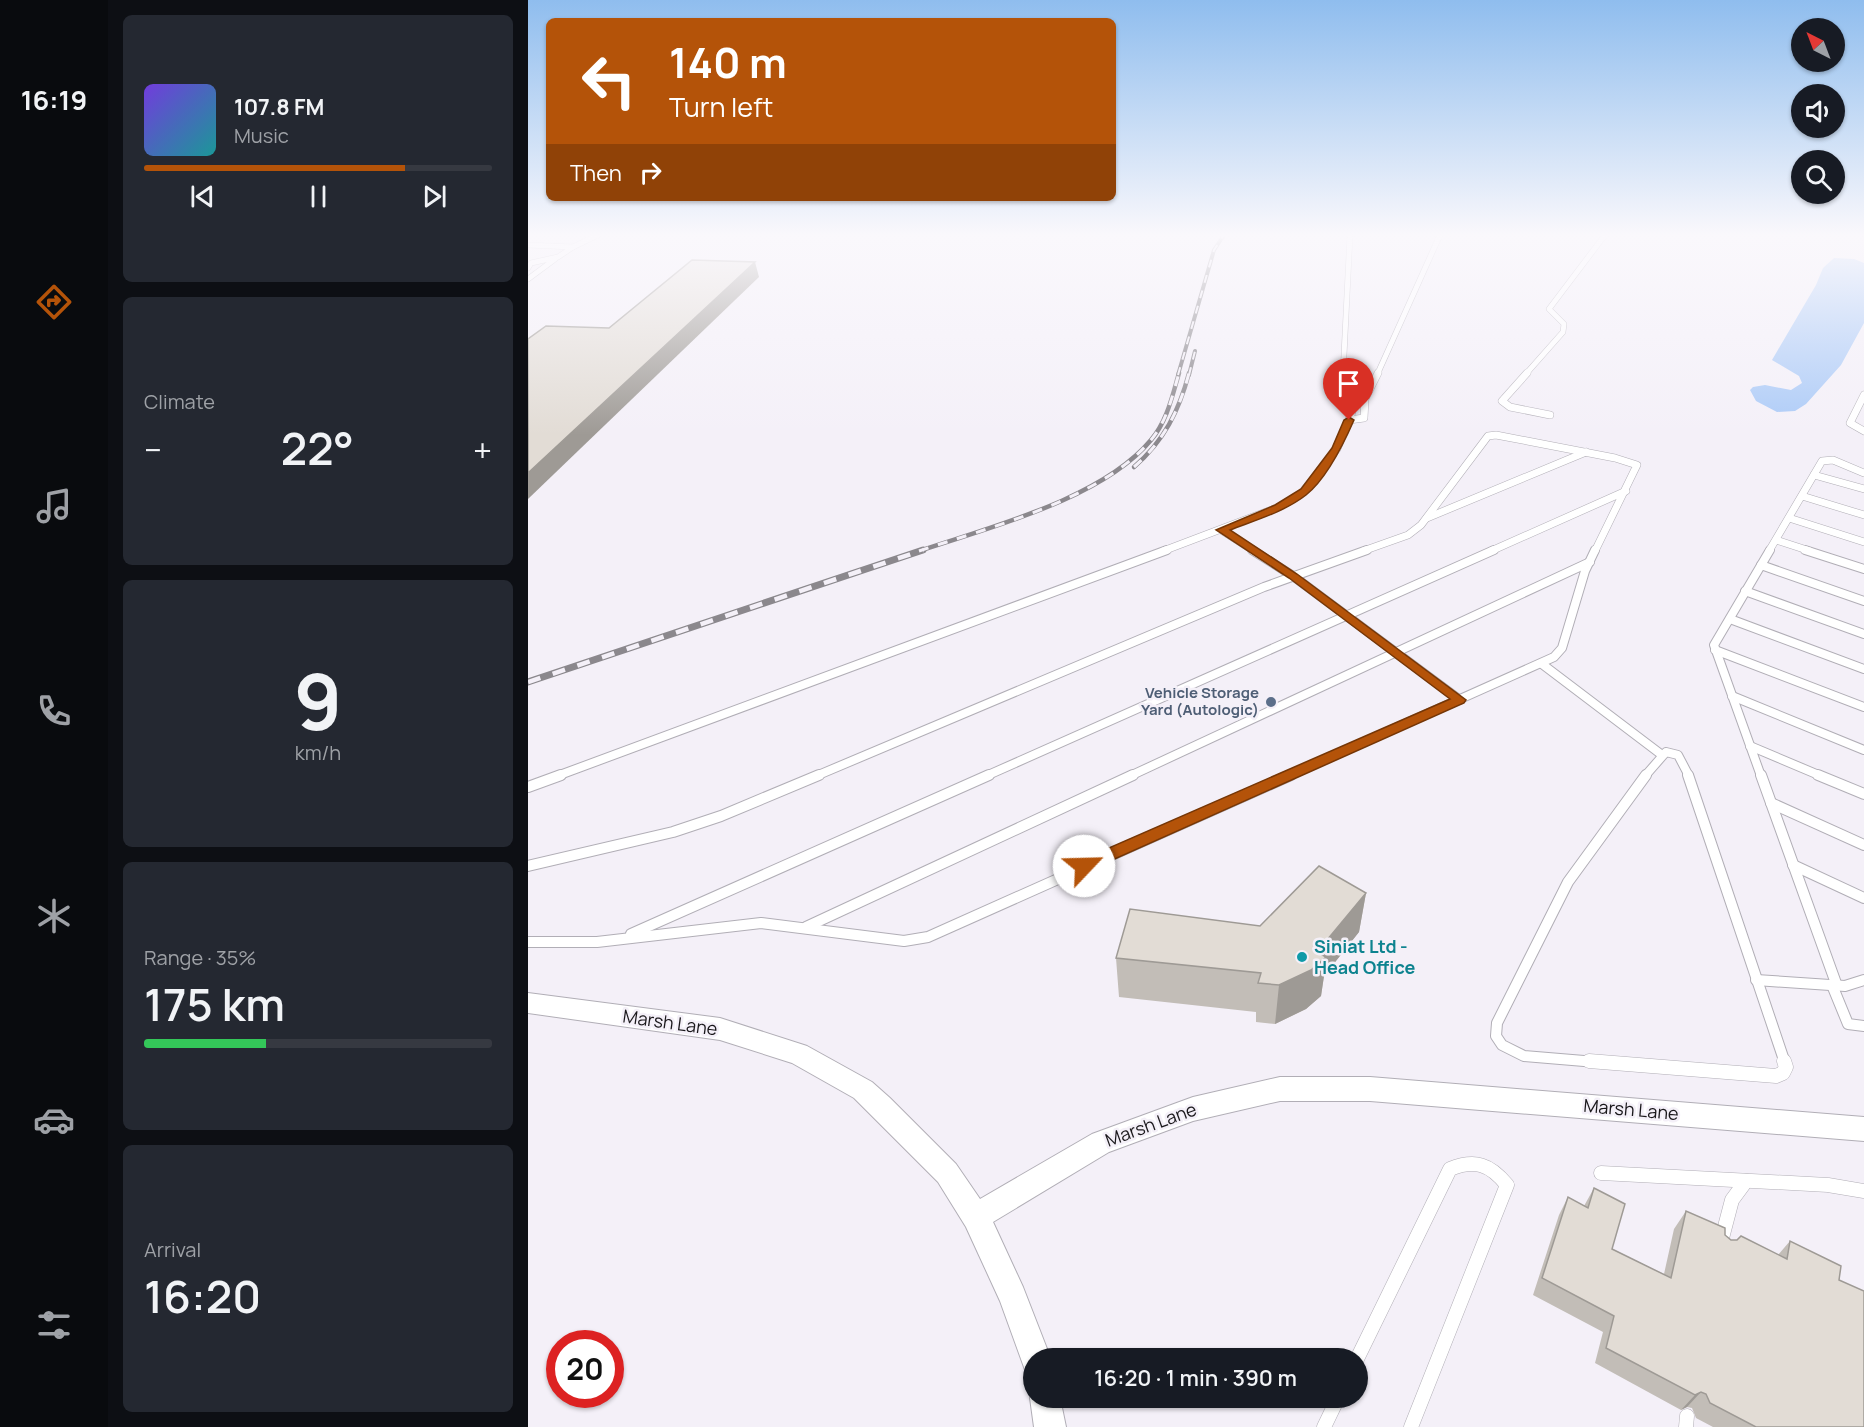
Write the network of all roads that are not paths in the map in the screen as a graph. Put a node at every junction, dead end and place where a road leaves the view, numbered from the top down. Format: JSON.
{"nodes":[{"id":1,"x":1346,"y":302,"type":"edge"},
{"id":2,"x":1411,"y":302,"type":"edge"},
{"id":3,"x":1555,"y":302,"type":"edge"},
{"id":4,"x":1863,"y":398,"type":"edge"},
{"id":5,"x":1550,"y":415,"type":"dead end"},
{"id":6,"x":1349,"y":420,"type":"junction"},
{"id":7,"x":1864,"y":430,"type":"edge"},
{"id":8,"x":1587,"y":452,"type":"junction"},
{"id":9,"x":1864,"y":473,"type":"edge"},
{"id":10,"x":1814,"y":474,"type":"junction"},
{"id":11,"x":1864,"y":489,"type":"edge"},
{"id":12,"x":1626,"y":491,"type":"junction"},
{"id":13,"x":1802,"y":496,"type":"junction"},
{"id":14,"x":1864,"y":515,"type":"edge"},
{"id":15,"x":1789,"y":518,"type":"junction"},
{"id":16,"x":1425,"y":519,"type":"junction"},
{"id":17,"x":1221,"y":530,"type":"junction"},
{"id":18,"x":1776,"y":540,"type":"junction"},
{"id":19,"x":1864,"y":542,"type":"edge"},
{"id":20,"x":1590,"y":562,"type":"junction"},
{"id":21,"x":1761,"y":565,"type":"junction"},
{"id":22,"x":1864,"y":569,"type":"edge"},
{"id":23,"x":1293,"y":576,"type":"junction"},
{"id":24,"x":1745,"y":591,"type":"junction"},
{"id":25,"x":1864,"y":601,"type":"edge"},
{"id":26,"x":1344,"y":614,"type":"junction"},
{"id":27,"x":1730,"y":619,"type":"junction"},
{"id":28,"x":1864,"y":634,"type":"edge"},
{"id":29,"x":1715,"y":650,"type":"junction"},
{"id":30,"x":1395,"y":652,"type":"junction"},
{"id":31,"x":1542,"y":664,"type":"junction"},
{"id":32,"x":1864,"y":669,"type":"edge"},
{"id":33,"x":1732,"y":696,"type":"junction"},
{"id":34,"x":1460,"y":700,"type":"junction"},
{"id":35,"x":1864,"y":707,"type":"edge"},
{"id":36,"x":1750,"y":746,"type":"junction"},
{"id":37,"x":1864,"y":750,"type":"edge"},
{"id":38,"x":1662,"y":755,"type":"junction"},
{"id":39,"x":528,"y":787,"type":"edge"},
{"id":40,"x":1864,"y":794,"type":"edge"},
{"id":41,"x":1771,"y":803,"type":"junction"},
{"id":42,"x":1864,"y":845,"type":"edge"},
{"id":43,"x":1793,"y":865,"type":"junction"},
{"id":44,"x":528,"y":866,"type":"edge"},
{"id":45,"x":1864,"y":898,"type":"edge"},
{"id":46,"x":806,"y":927,"type":"junction"},
{"id":47,"x":620,"y":939,"type":"junction"},
{"id":48,"x":528,"y":942,"type":"edge"},
{"id":49,"x":1756,"y":980,"type":"junction"},
{"id":50,"x":1864,"y":980,"type":"edge"},
{"id":51,"x":1835,"y":985,"type":"junction"},
{"id":52,"x":528,"y":1003,"type":"edge"},
{"id":53,"x":1864,"y":1026,"type":"edge"},
{"id":54,"x":1864,"y":1129,"type":"edge"},
{"id":55,"x":1601,"y":1173,"type":"dead end"},
{"id":56,"x":1746,"y":1181,"type":"junction"},
{"id":57,"x":1864,"y":1191,"type":"edge"},
{"id":58,"x":976,"y":1217,"type":"junction"},
{"id":59,"x":1720,"y":1249,"type":"edge"},
{"id":60,"x":1032,"y":1348,"type":"edge"},
{"id":61,"x":1362,"y":1348,"type":"edge"},
{"id":62,"x":1047,"y":1408,"type":"edge"},
{"id":63,"x":1333,"y":1408,"type":"edge"},
{"id":64,"x":1050,"y":1427,"type":"edge"},
{"id":65,"x":1324,"y":1427,"type":"edge"},
{"id":66,"x":1411,"y":1427,"type":"edge"}],
"edges":[{"from":1,"to":6,"type":"lane"},
{"from":2,"to":6,"type":"lane"},
{"from":3,"to":5,"type":"lane"},
{"from":4,"to":7,"type":"lane"},
{"from":6,"to":17,"type":"lane"},
{"from":8,"to":12,"type":"lane"},
{"from":8,"to":16,"type":"lane"},
{"from":8,"to":16,"type":"lane"},
{"from":9,"to":10,"type":"lane"},
{"from":10,"to":11,"type":"lane"},
{"from":10,"to":13,"type":"lane"},
{"from":12,"to":20,"type":"lane"},
{"from":12,"to":26,"type":"lane"},
{"from":13,"to":14,"type":"lane"},
{"from":13,"to":15,"type":"lane"},
{"from":15,"to":18,"type":"lane"},
{"from":15,"to":19,"type":"lane"},
{"from":16,"to":23,"type":"lane"},
{"from":17,"to":23,"type":"lane"},
{"from":17,"to":39,"type":"lane"},
{"from":18,"to":21,"type":"lane"},
{"from":18,"to":22,"type":"lane"},
{"from":20,"to":30,"type":"lane"},
{"from":20,"to":31,"type":"lane"},
{"from":21,"to":24,"type":"lane"},
{"from":21,"to":25,"type":"lane"},
{"from":23,"to":26,"type":"lane"},
{"from":23,"to":44,"type":"lane"},
{"from":24,"to":27,"type":"lane"},
{"from":24,"to":28,"type":"lane"},
{"from":26,"to":30,"type":"lane"},
{"from":26,"to":47,"type":"lane"},
{"from":27,"to":29,"type":"lane"},
{"from":27,"to":32,"type":"lane"},
{"from":29,"to":33,"type":"lane"},
{"from":29,"to":35,"type":"lane"},
{"from":30,"to":34,"type":"lane"},
{"from":30,"to":46,"type":"lane"},
{"from":31,"to":34,"type":"lane"},
{"from":31,"to":38,"type":"lane"},
{"from":33,"to":36,"type":"lane"},
{"from":33,"to":37,"type":"lane"},
{"from":34,"to":46,"type":"lane"},
{"from":36,"to":40,"type":"lane"},
{"from":36,"to":41,"type":"lane"},
{"from":38,"to":49,"type":"lane"},
{"from":38,"to":49,"type":"lane"},
{"from":41,"to":42,"type":"lane"},
{"from":41,"to":43,"type":"lane"},
{"from":43,"to":45,"type":"lane"},
{"from":43,"to":51,"type":"lane"},
{"from":46,"to":47,"type":"lane"},
{"from":47,"to":48,"type":"lane"},
{"from":49,"to":51,"type":"lane"},
{"from":50,"to":51,"type":"lane"},
{"from":51,"to":53,"type":"lane"},
{"from":52,"to":58,"type":"street","name":"Marsh Lane"},
{"from":54,"to":58,"type":"street","name":"Marsh Lane"},
{"from":55,"to":56,"type":"lane"},
{"from":56,"to":57,"type":"lane"},
{"from":56,"to":59,"type":"lane"},
{"from":58,"to":60,"type":"street"},
{"from":61,"to":66,"type":"lane"},
{"from":62,"to":64,"type":"street"},
{"from":63,"to":65,"type":"lane"}]}
